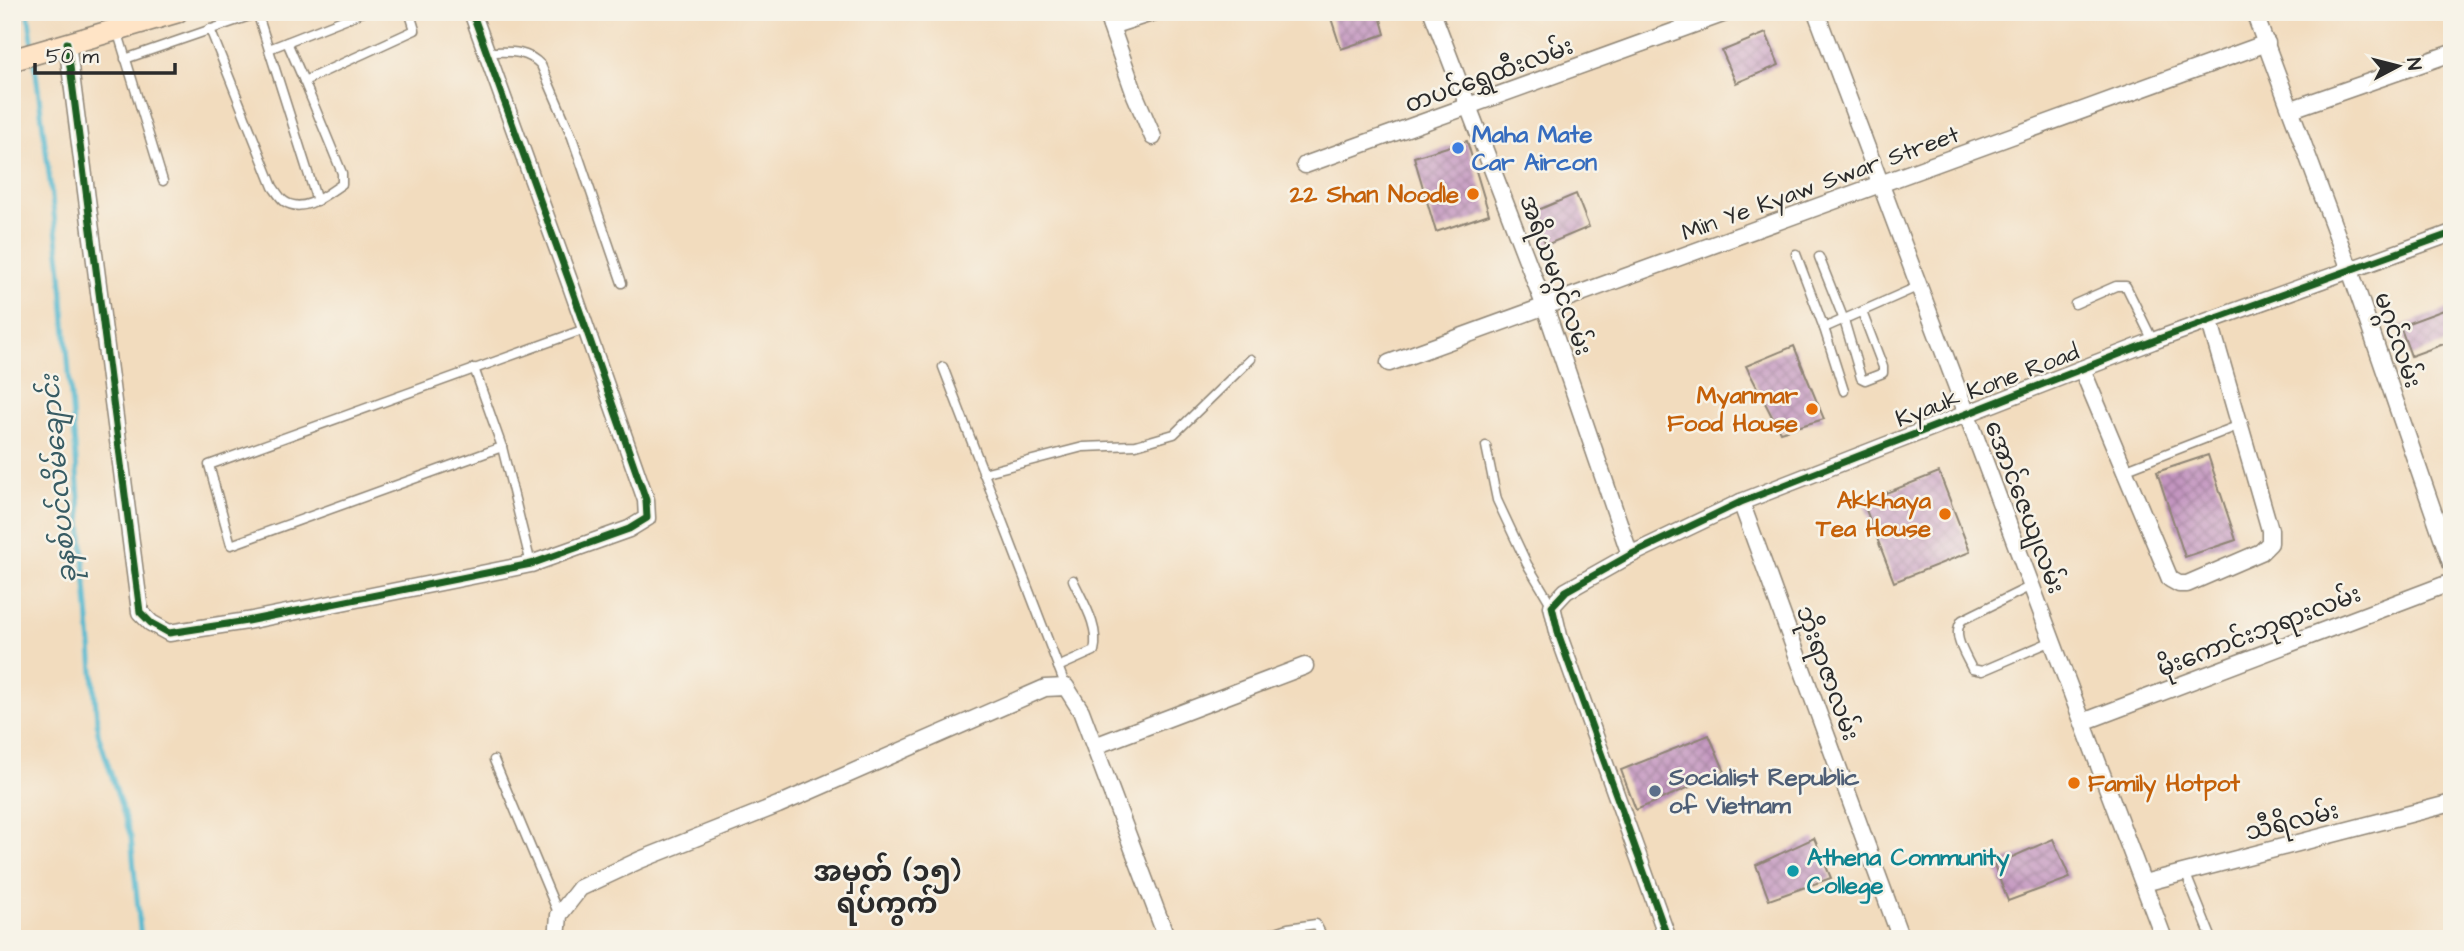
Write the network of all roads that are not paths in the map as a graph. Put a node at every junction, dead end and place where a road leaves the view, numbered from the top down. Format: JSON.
{"nodes":[{"id":1,"x":177,"y":12,"type":"edge"},
{"id":2,"x":363,"y":12,"type":"edge"},
{"id":3,"x":407,"y":12,"type":"edge"},
{"id":4,"x":472,"y":12,"type":"edge"},
{"id":5,"x":1155,"y":12,"type":"edge"},
{"id":6,"x":1432,"y":12,"type":"edge"},
{"id":7,"x":1728,"y":12,"type":"edge"},
{"id":8,"x":1816,"y":12,"type":"edge"},
{"id":9,"x":2255,"y":12,"type":"edge"},
{"id":10,"x":258,"y":13,"type":"edge"},
{"id":11,"x":1109,"y":19,"type":"edge"},
{"id":12,"x":210,"y":29,"type":"junction"},
{"id":13,"x":117,"y":30,"type":"junction"},
{"id":14,"x":287,"y":42,"type":"junction"},
{"id":15,"x":67,"y":43,"type":"junction"},
{"id":16,"x":2267,"y":43,"type":"junction"},
{"id":17,"x":269,"y":49,"type":"junction"},
{"id":18,"x":487,"y":52,"type":"junction"},
{"id":19,"x":2452,"y":53,"type":"edge"},
{"id":20,"x":27,"y":55,"type":"edge"},
{"id":21,"x":125,"y":59,"type":"junction"},
{"id":22,"x":304,"y":81,"type":"junction"},
{"id":23,"x":1469,"y":107,"type":"junction"},
{"id":24,"x":2292,"y":109,"type":"junction"},
{"id":25,"x":1153,"y":137,"type":"dead end"},
{"id":26,"x":1305,"y":165,"type":"dead end"},
{"id":27,"x":163,"y":181,"type":"dead end"},
{"id":28,"x":1880,"y":186,"type":"junction"},
{"id":29,"x":317,"y":201,"type":"junction"},
{"id":30,"x":2452,"y":233,"type":"edge"},
{"id":31,"x":1796,"y":254,"type":"dead end"},
{"id":32,"x":1819,"y":257,"type":"dead end"},
{"id":33,"x":2350,"y":270,"type":"junction"},
{"id":34,"x":622,"y":283,"type":"dead end"},
{"id":35,"x":1917,"y":287,"type":"junction"},
{"id":36,"x":2076,"y":304,"type":"dead end"},
{"id":37,"x":1545,"y":307,"type":"junction"},
{"id":38,"x":1862,"y":312,"type":"junction"},
{"id":39,"x":1844,"y":320,"type":"junction"},
{"id":40,"x":2210,"y":322,"type":"junction"},
{"id":41,"x":1824,"y":328,"type":"junction"},
{"id":42,"x":585,"y":329,"type":"junction"},
{"id":43,"x":2153,"y":341,"type":"junction"},
{"id":44,"x":1251,"y":359,"type":"dead end"},
{"id":45,"x":1389,"y":363,"type":"dead end"},
{"id":46,"x":943,"y":367,"type":"dead end"},
{"id":47,"x":474,"y":368,"type":"junction"},
{"id":48,"x":2082,"y":369,"type":"junction"},
{"id":49,"x":1844,"y":391,"type":"dead end"},
{"id":50,"x":1965,"y":413,"type":"junction"},
{"id":51,"x":2240,"y":425,"type":"junction"},
{"id":52,"x":1486,"y":446,"type":"dead end"},
{"id":53,"x":502,"y":447,"type":"junction"},
{"id":54,"x":2124,"y":470,"type":"junction"},
{"id":55,"x":983,"y":473,"type":"junction"},
{"id":56,"x":1741,"y":502,"type":"junction"},
{"id":57,"x":1630,"y":555,"type":"junction"},
{"id":58,"x":531,"y":564,"type":"junction"},
{"id":59,"x":2452,"y":566,"type":"edge"},
{"id":60,"x":1073,"y":580,"type":"dead end"},
{"id":61,"x":2452,"y":582,"type":"edge"},
{"id":62,"x":2031,"y":586,"type":"junction"},
{"id":63,"x":1552,"y":606,"type":"junction"},
{"id":64,"x":2052,"y":641,"type":"junction"},
{"id":65,"x":1305,"y":666,"type":"dead end"},
{"id":66,"x":1058,"y":667,"type":"junction"},
{"id":67,"x":1066,"y":687,"type":"junction"},
{"id":68,"x":2083,"y":722,"type":"junction"},
{"id":69,"x":1095,"y":746,"type":"junction"},
{"id":70,"x":494,"y":760,"type":"dead end"},
{"id":71,"x":2452,"y":803,"type":"edge"},
{"id":72,"x":2185,"y":872,"type":"junction"},
{"id":73,"x":2144,"y":883,"type":"junction"},
{"id":74,"x":559,"y":915,"type":"junction"},
{"id":75,"x":12,"y":933,"type":"edge"},
{"id":76,"x":13,"y":939,"type":"edge"},
{"id":77,"x":557,"y":939,"type":"edge"},
{"id":78,"x":1167,"y":939,"type":"edge"},
{"id":79,"x":1255,"y":939,"type":"edge"},
{"id":80,"x":1324,"y":939,"type":"edge"},
{"id":81,"x":1668,"y":939,"type":"edge"},
{"id":82,"x":1901,"y":939,"type":"edge"},
{"id":83,"x":2164,"y":939,"type":"edge"},
{"id":84,"x":2212,"y":939,"type":"edge"}],
"edges":[{"from":1,"to":13,"type":"main road"},
{"from":2,"to":14,"type":"lane"},
{"from":3,"to":22,"type":"lane"},
{"from":4,"to":18,"type":"street"},
{"from":5,"to":11,"type":"street"},
{"from":6,"to":23,"type":"street","name":"အရိယမဂ္ဂင်လမ်း"},
{"from":7,"to":23,"type":"street","name":"တပင်ရွှေထီးလမ်း"},
{"from":8,"to":28,"type":"street","name":"အောင်ဇေယျလမ်း"},
{"from":9,"to":16,"type":"street","name":"မဂ္ဂင်လမ်း"},
{"from":10,"to":12,"type":"lane"},
{"from":10,"to":17,"type":"lane"},
{"from":11,"to":25,"type":"street"},
{"from":12,"to":21,"type":"lane"},
{"from":12,"to":29,"type":"lane"},
{"from":13,"to":15,"type":"main road"},
{"from":13,"to":21,"type":"lane"},
{"from":14,"to":17,"type":"lane"},
{"from":14,"to":22,"type":"lane"},
{"from":15,"to":20,"type":"main road"},
{"from":15,"to":58,"type":"street"},
{"from":16,"to":24,"type":"street","name":"မဂ္ဂင်လမ်း"},
{"from":16,"to":28,"type":"street","name":"Min Ye Kyaw Swar Street"},
{"from":17,"to":29,"type":"lane"},
{"from":18,"to":34,"type":"lane"},
{"from":18,"to":42,"type":"street"},
{"from":19,"to":24,"type":"street"},
{"from":21,"to":27,"type":"lane"},
{"from":22,"to":29,"type":"lane"},
{"from":23,"to":26,"type":"street","name":"တပင်ရွှေထီးလမ်း"},
{"from":23,"to":37,"type":"street","name":"အရိယမဂ္ဂင်လမ်း"},
{"from":24,"to":33,"type":"street","name":"မဂ္ဂင်လမ်း"},
{"from":28,"to":35,"type":"street","name":"အောင်ဇေယျလမ်း"},
{"from":28,"to":37,"type":"street","name":"Min Ye Kyaw Swar Street"},
{"from":30,"to":33,"type":"street","name":"Kyauk Kone Road"},
{"from":31,"to":41,"type":"lane"},
{"from":32,"to":39,"type":"lane"},
{"from":33,"to":40,"type":"street","name":"Kyauk Kone Road"},
{"from":33,"to":59,"type":"street","name":"မဂ္ဂင်လမ်း"},
{"from":35,"to":38,"type":"lane"},
{"from":35,"to":50,"type":"street","name":"အောင်ဇေယျလမ်း"},
{"from":36,"to":43,"type":"lane"},
{"from":37,"to":45,"type":"street","name":"Min Ye Kyaw Swar Street"},
{"from":37,"to":57,"type":"street","name":"အရိယမဂ္ဂင်လမ်း"},
{"from":38,"to":39,"type":"lane"},
{"from":38,"to":39,"type":"lane"},
{"from":39,"to":41,"type":"lane"},
{"from":40,"to":43,"type":"street","name":"Kyauk Kone Road"},
{"from":40,"to":51,"type":"street"},
{"from":41,"to":49,"type":"lane"},
{"from":42,"to":47,"type":"lane"},
{"from":42,"to":58,"type":"street"},
{"from":43,"to":48,"type":"street","name":"Kyauk Kone Road"},
{"from":44,"to":55,"type":"lane"},
{"from":46,"to":55,"type":"lane"},
{"from":47,"to":53,"type":"lane"},
{"from":47,"to":53,"type":"lane"},
{"from":48,"to":50,"type":"street","name":"Kyauk Kone Road"},
{"from":48,"to":54,"type":"street"},
{"from":50,"to":56,"type":"street","name":"Kyauk Kone Road"},
{"from":50,"to":62,"type":"street","name":"အောင်ဇေယျလမ်း"},
{"from":51,"to":54,"type":"lane"},
{"from":51,"to":54,"type":"street"},
{"from":52,"to":63,"type":"lane"},
{"from":53,"to":58,"type":"lane"},
{"from":55,"to":66,"type":"lane"},
{"from":56,"to":57,"type":"street","name":"Kyauk Kone Road"},
{"from":56,"to":82,"type":"street","name":"ဘိုးရာဇာလမ်း"},
{"from":57,"to":63,"type":"street","name":"Kyauk Kone Road"},
{"from":60,"to":66,"type":"lane"},
{"from":61,"to":68,"type":"street","name":"မိုးကောင်းဘုရားလမ်း"},
{"from":62,"to":64,"type":"street","name":"အောင်ဇေယျလမ်း"},
{"from":62,"to":64,"type":"lane"},
{"from":63,"to":81,"type":"street"},
{"from":64,"to":68,"type":"street","name":"အောင်ဇေယျလမ်း"},
{"from":65,"to":69,"type":"street"},
{"from":66,"to":67,"type":"lane"},
{"from":67,"to":69,"type":"street"},
{"from":67,"to":74,"type":"street"},
{"from":68,"to":73,"type":"street","name":"အောင်ဇေယျလမ်း"},
{"from":69,"to":78,"type":"street"},
{"from":70,"to":74,"type":"lane"},
{"from":71,"to":72,"type":"street","name":"သီရိလမ်း"},
{"from":72,"to":73,"type":"street","name":"သီရိလမ်း"},
{"from":72,"to":84,"type":"lane"},
{"from":73,"to":83,"type":"street","name":"အောင်ဇေယျလမ်း"},
{"from":74,"to":77,"type":"street"},
{"from":75,"to":76,"type":"lane"},
{"from":79,"to":80,"type":"lane"}]}
